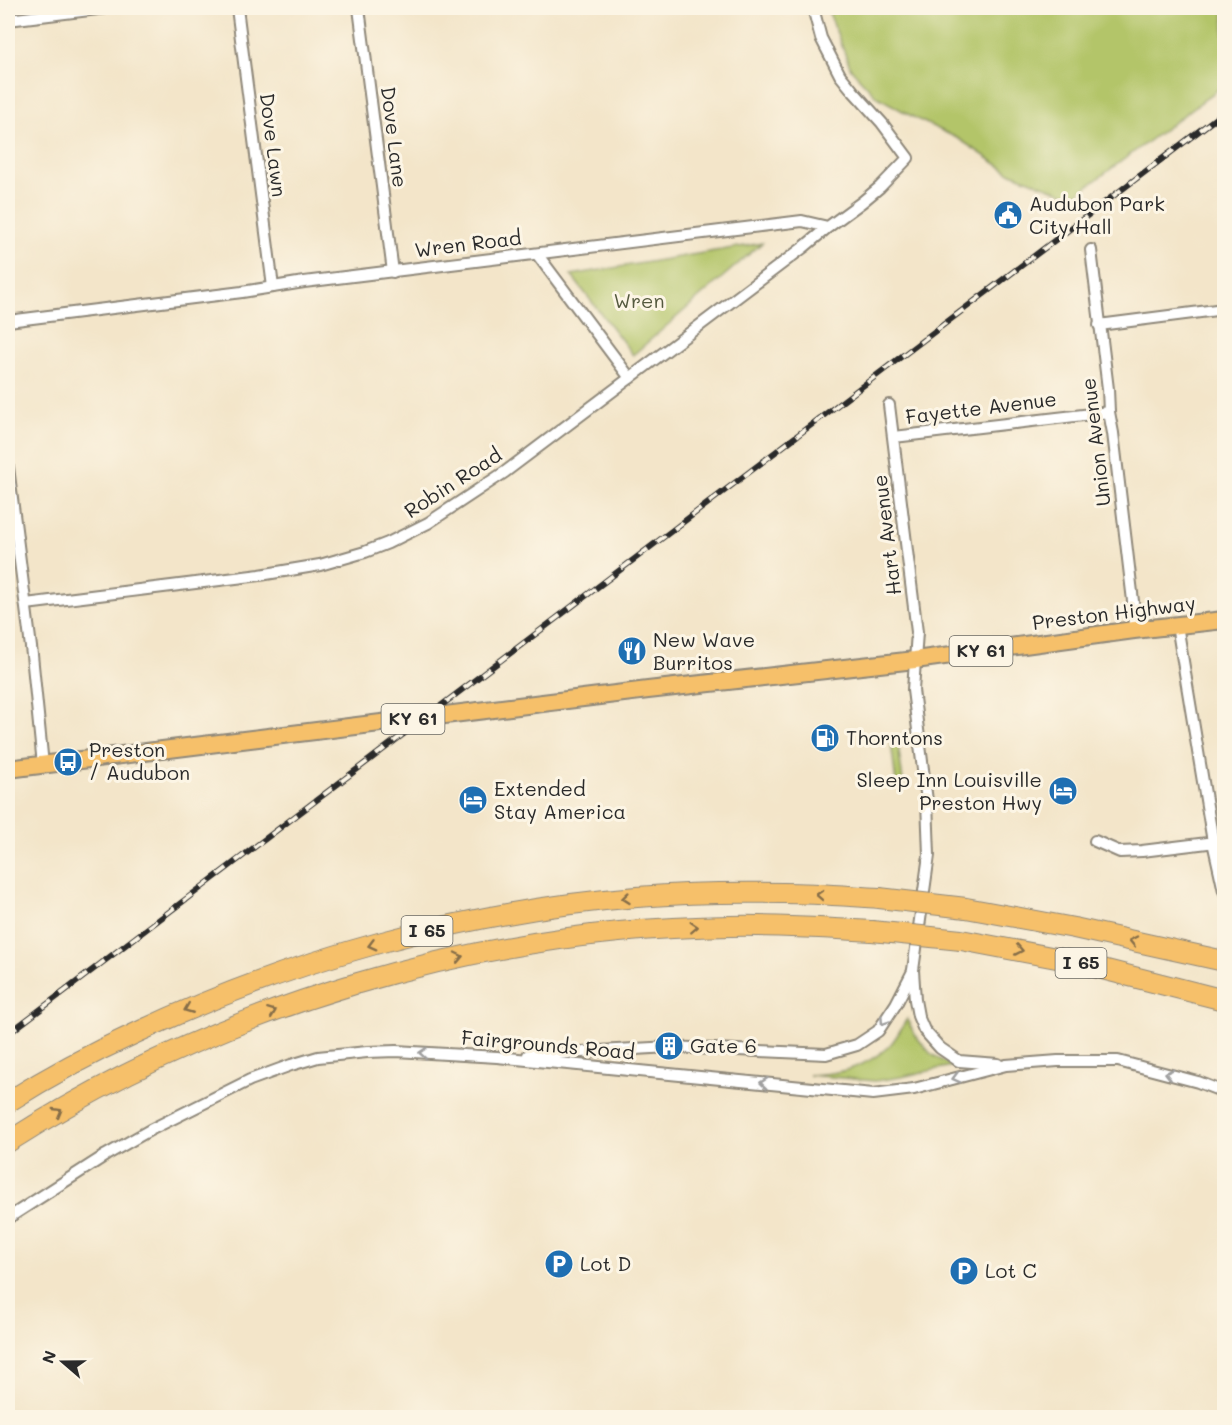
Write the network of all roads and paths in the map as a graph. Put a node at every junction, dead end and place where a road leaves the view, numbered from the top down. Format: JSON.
{"nodes":[{"id":1,"x":106,"y":8,"type":"edge"},
{"id":2,"x":237,"y":8,"type":"edge"},
{"id":3,"x":359,"y":8,"type":"edge"},
{"id":4,"x":813,"y":8,"type":"edge"},
{"id":5,"x":8,"y":20,"type":"edge"},
{"id":6,"x":828,"y":227,"type":"junction"},
{"id":7,"x":1090,"y":250,"type":"dead end"},
{"id":8,"x":537,"y":254,"type":"junction"},
{"id":9,"x":393,"y":272,"type":"junction"},
{"id":10,"x":273,"y":287,"type":"junction"},
{"id":11,"x":1224,"y":309,"type":"edge"},
{"id":12,"x":8,"y":321,"type":"edge"},
{"id":13,"x":1099,"y":325,"type":"junction"},
{"id":14,"x":630,"y":378,"type":"junction"},
{"id":15,"x":888,"y":405,"type":"dead end"},
{"id":16,"x":1109,"y":412,"type":"junction"},
{"id":17,"x":894,"y":437,"type":"junction"},
{"id":18,"x":8,"y":467,"type":"edge"},
{"id":19,"x":26,"y":604,"type":"junction"},
{"id":20,"x":1224,"y":620,"type":"edge"},
{"id":21,"x":1177,"y":625,"type":"junction"},
{"id":22,"x":1134,"y":630,"type":"junction"},
{"id":23,"x":915,"y":660,"type":"junction"},
{"id":24,"x":43,"y":765,"type":"junction"},
{"id":25,"x":8,"y":769,"type":"edge"},
{"id":26,"x":1095,"y":841,"type":"dead end"},
{"id":27,"x":1219,"y":842,"type":"edge"},
{"id":28,"x":1224,"y":891,"type":"edge"},
{"id":29,"x":1224,"y":961,"type":"edge"},
{"id":30,"x":913,"y":970,"type":"junction"},
{"id":31,"x":1224,"y":999,"type":"edge"},
{"id":32,"x":497,"y":1057,"type":"junction"},
{"id":33,"x":1005,"y":1065,"type":"junction"},
{"id":34,"x":1224,"y":1092,"type":"edge"},
{"id":35,"x":8,"y":1102,"type":"edge"},
{"id":36,"x":8,"y":1142,"type":"edge"},
{"id":37,"x":8,"y":1218,"type":"edge"}],
"edges":[{"from":1,"to":5,"type":"street"},
{"from":2,"to":10,"type":"street","name":"Dove Lawn"},
{"from":3,"to":9,"type":"street","name":"Dove Lane"},
{"from":4,"to":6,"type":"street"},
{"from":6,"to":8,"type":"street","name":"Wren Road"},
{"from":6,"to":14,"type":"street","name":"Robin Road"},
{"from":7,"to":13,"type":"street","name":"Union Avenue"},
{"from":8,"to":9,"type":"street","name":"Wren Road"},
{"from":8,"to":14,"type":"street"},
{"from":9,"to":10,"type":"street","name":"Wren Road"},
{"from":10,"to":12,"type":"street","name":"Wren Road"},
{"from":11,"to":13,"type":"street"},
{"from":13,"to":16,"type":"street","name":"Union Avenue"},
{"from":14,"to":19,"type":"street","name":"Robin Road"},
{"from":15,"to":17,"type":"street","name":"Hart Avenue"},
{"from":16,"to":17,"type":"street","name":"Fayette Avenue"},
{"from":16,"to":22,"type":"street","name":"Union Avenue"},
{"from":17,"to":23,"type":"street","name":"Hart Avenue"},
{"from":18,"to":19,"type":"street"},
{"from":19,"to":24,"type":"street"},
{"from":20,"to":21,"type":"main road","name":"Preston Highway","number":"KY 61"},
{"from":21,"to":22,"type":"main road","name":"Preston Highway","number":"KY 61"},
{"from":21,"to":27,"type":"street"},
{"from":22,"to":23,"type":"main road","name":"Preston Highway","number":"KY 61"},
{"from":23,"to":24,"type":"main road","name":"Preston Highway","number":"KY 61"},
{"from":23,"to":30,"type":"street","name":"Hart Avenue"},
{"from":24,"to":25,"type":"main road","name":"Preston Highway","number":"KY 61"},
{"from":26,"to":27,"type":"street"},
{"from":27,"to":28,"type":"street"},
{"from":29,"to":35,"type":"highway","number":"I 65","one_way":true,"bridge":true},
{"from":30,"to":32,"type":"street","one_way":true},
{"from":30,"to":33,"type":"street"},
{"from":36,"to":31,"type":"highway","number":"I 65","one_way":true,"bridge":true},
{"from":33,"to":32,"type":"street","name":"Fairgrounds Road","one_way":true},
{"from":32,"to":37,"type":"street","name":"Fairgrounds Road","one_way":true},
{"from":34,"to":33,"type":"street","name":"Fairgrounds Road","one_way":true}]}
